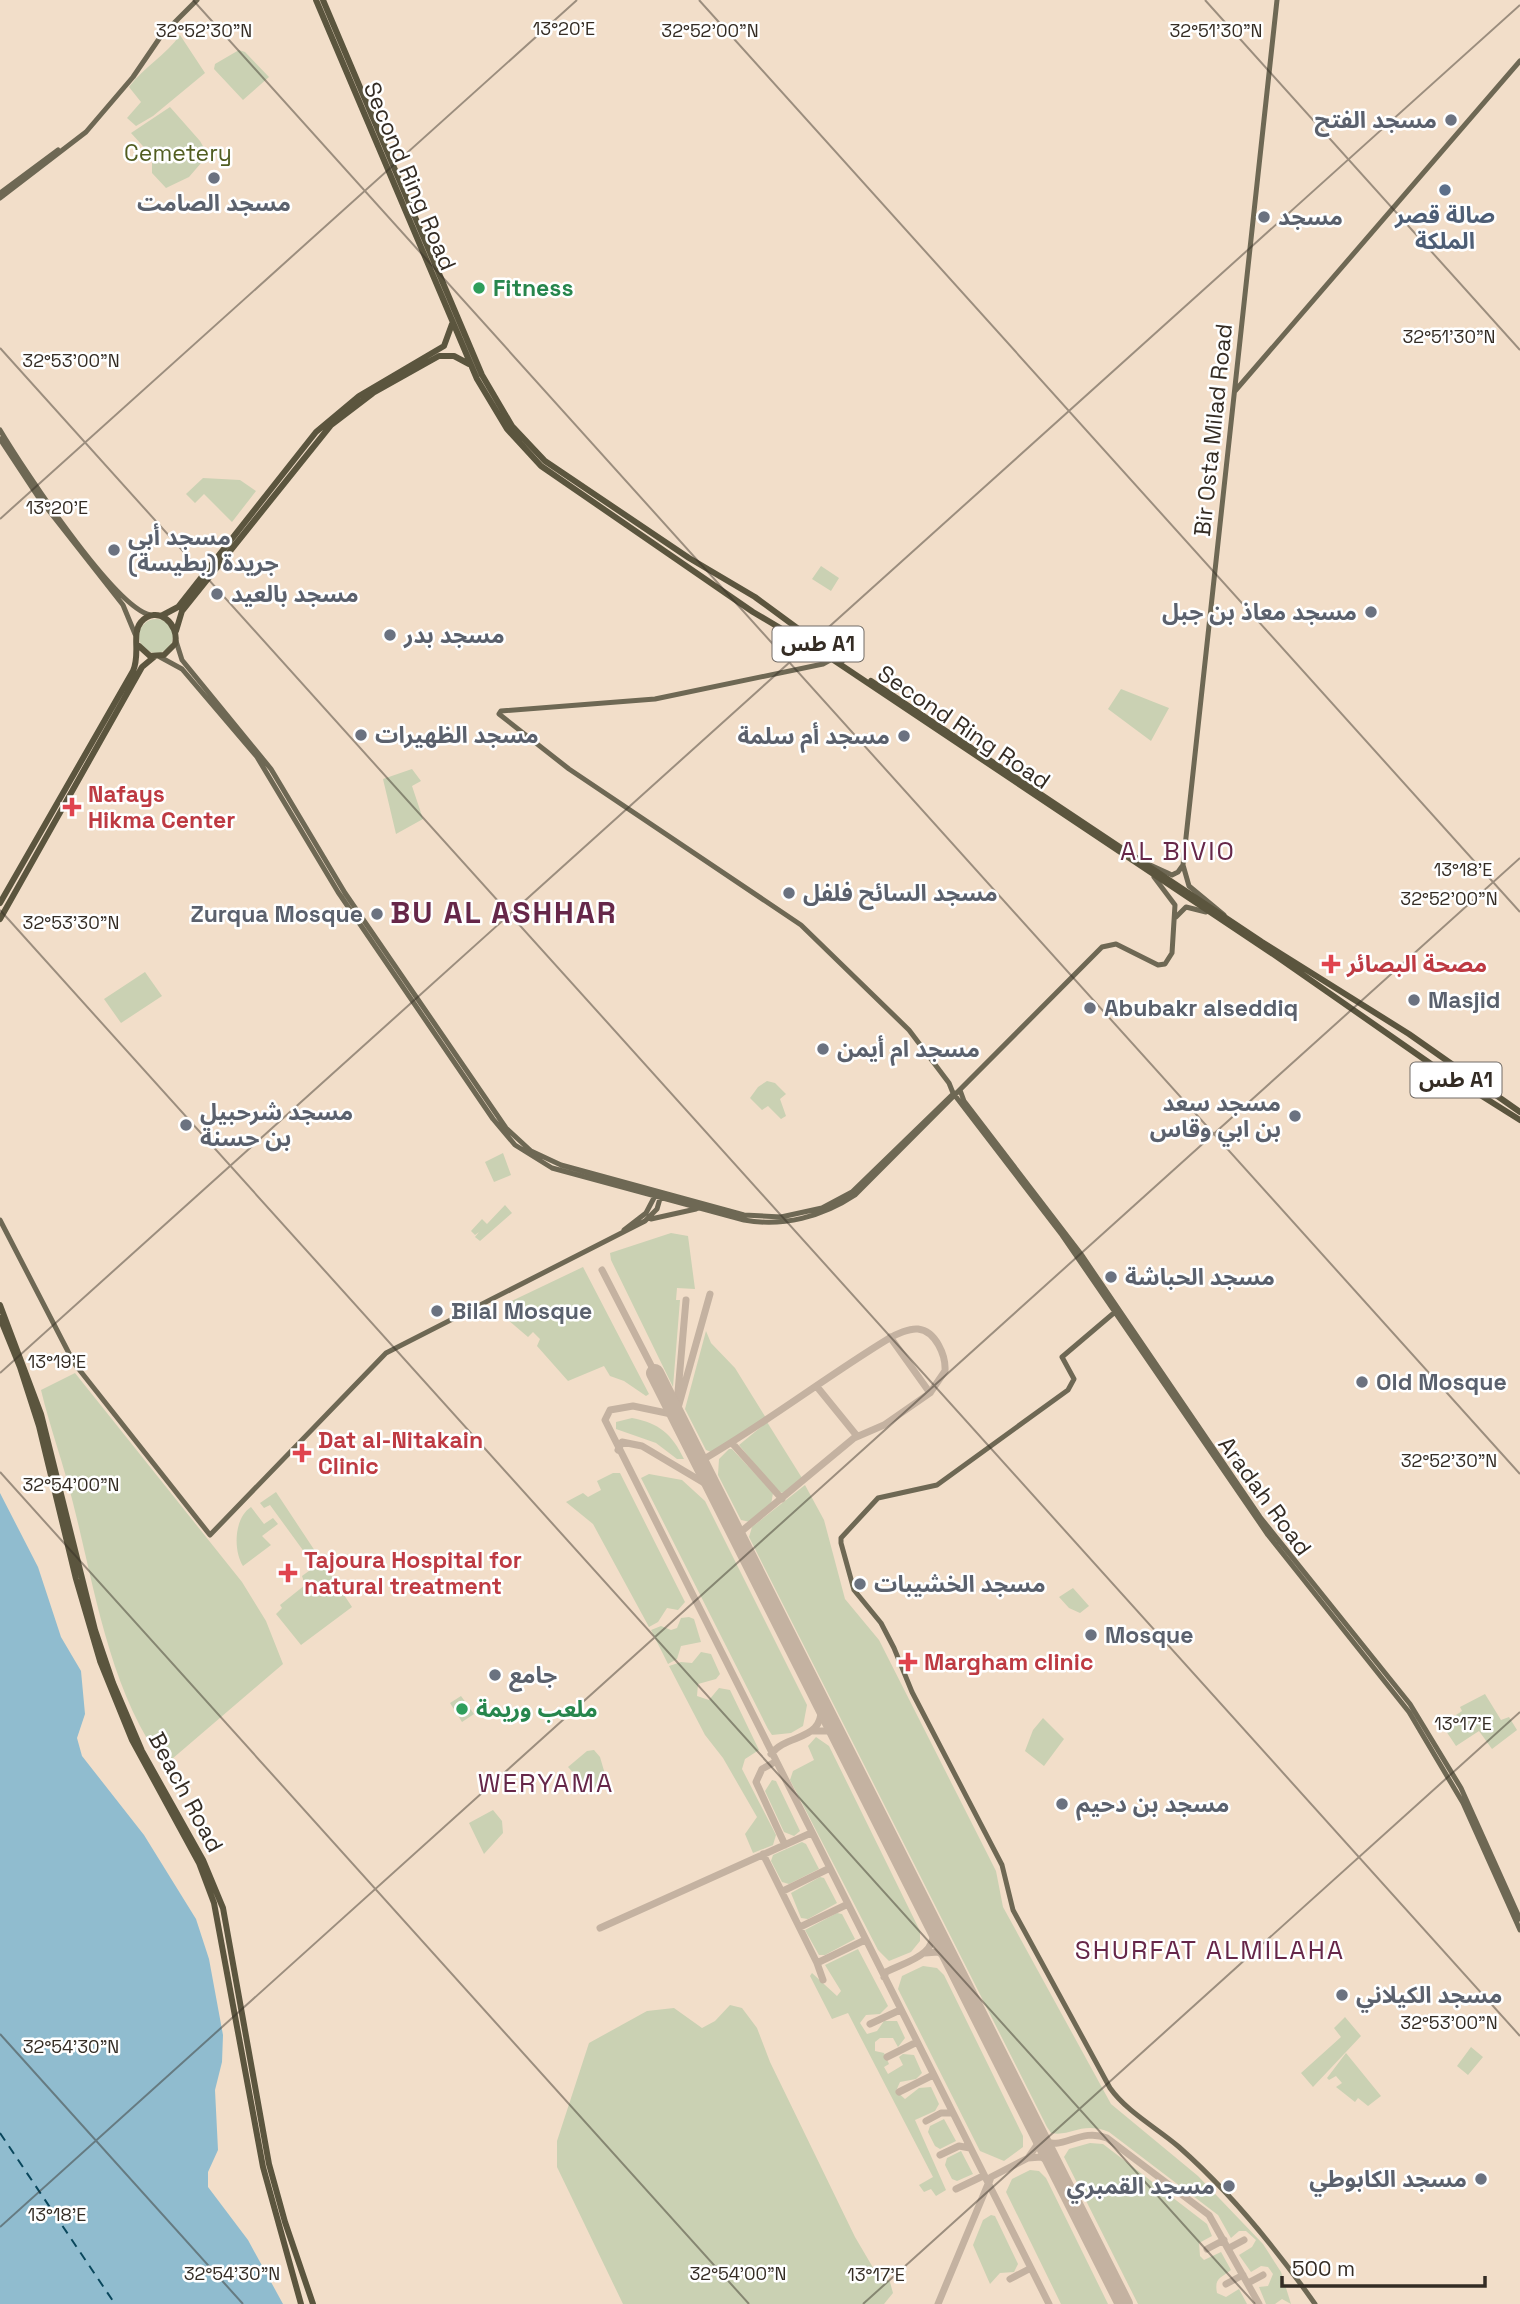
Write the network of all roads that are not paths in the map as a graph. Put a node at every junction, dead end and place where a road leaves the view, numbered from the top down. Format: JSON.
{"nodes":[{"id":1,"x":195,"y":0,"type":"edge"},
{"id":2,"x":316,"y":0,"type":"edge"},
{"id":3,"x":323,"y":0,"type":"edge"},
{"id":4,"x":1278,"y":0,"type":"edge"},
{"id":5,"x":1520,"y":61,"type":"edge"},
{"id":6,"x":361,"y":100,"type":"junction"},
{"id":7,"x":367,"y":115,"type":"junction"},
{"id":8,"x":0,"y":195,"type":"edge"},
{"id":9,"x":452,"y":320,"type":"junction"},
{"id":10,"x":425,"y":360,"type":"junction"},
{"id":11,"x":474,"y":372,"type":"junction"},
{"id":12,"x":1235,"y":391,"type":"junction"},
{"id":13,"x":0,"y":430,"type":"edge"},
{"id":14,"x":0,"y":439,"type":"edge"},
{"id":15,"x":689,"y":558,"type":"junction"},
{"id":16,"x":708,"y":580,"type":"junction"},
{"id":17,"x":171,"y":613,"type":"junction"},
{"id":18,"x":153,"y":616,"type":"junction"},
{"id":19,"x":161,"y":616,"type":"junction"},
{"id":20,"x":178,"y":617,"type":"junction"},
{"id":21,"x":176,"y":631,"type":"junction"},
{"id":22,"x":785,"y":631,"type":"junction"},
{"id":23,"x":806,"y":635,"type":"junction"},
{"id":24,"x":136,"y":636,"type":"junction"},
{"id":25,"x":177,"y":640,"type":"junction"},
{"id":26,"x":139,"y":646,"type":"junction"},
{"id":27,"x":157,"y":657,"type":"junction"},
{"id":28,"x":138,"y":659,"type":"junction"},
{"id":29,"x":832,"y":659,"type":"junction"},
{"id":30,"x":146,"y":662,"type":"junction"},
{"id":31,"x":1147,"y":864,"type":"junction"},
{"id":32,"x":1183,"y":865,"type":"junction"},
{"id":33,"x":1150,"y":872,"type":"junction"},
{"id":34,"x":0,"y":903,"type":"edge"},
{"id":35,"x":1212,"y":914,"type":"junction"},
{"id":36,"x":1176,"y":917,"type":"junction"},
{"id":37,"x":1226,"y":917,"type":"junction"},
{"id":38,"x":0,"y":919,"type":"edge"},
{"id":39,"x":1297,"y":970,"type":"junction"},
{"id":40,"x":1389,"y":1023,"type":"junction"},
{"id":41,"x":1488,"y":1088,"type":"junction"},
{"id":42,"x":960,"y":1090,"type":"junction"},
{"id":43,"x":954,"y":1095,"type":"junction"},
{"id":44,"x":1481,"y":1096,"type":"junction"},
{"id":45,"x":942,"y":1107,"type":"junction"},
{"id":46,"x":1520,"y":1112,"type":"edge"},
{"id":47,"x":1520,"y":1120,"type":"edge"},
{"id":48,"x":1010,"y":1161,"type":"junction"},
{"id":49,"x":658,"y":1194,"type":"junction"},
{"id":50,"x":702,"y":1209,"type":"junction"},
{"id":51,"x":0,"y":1220,"type":"edge"},
{"id":52,"x":645,"y":1221,"type":"junction"},
{"id":53,"x":623,"y":1231,"type":"junction"},
{"id":54,"x":1096,"y":1280,"type":"junction"},
{"id":55,"x":0,"y":1305,"type":"edge"},
{"id":56,"x":1115,"y":1312,"type":"junction"},
{"id":57,"x":0,"y":1318,"type":"edge"},
{"id":58,"x":1158,"y":1371,"type":"junction"},
{"id":59,"x":1508,"y":1898,"type":"junction"},
{"id":60,"x":1520,"y":1919,"type":"edge"},
{"id":61,"x":1520,"y":1930,"type":"edge"},
{"id":62,"x":296,"y":2287,"type":"junction"},
{"id":63,"x":308,"y":2288,"type":"junction"},
{"id":64,"x":301,"y":2304,"type":"edge"},
{"id":65,"x":313,"y":2304,"type":"edge"},
{"id":66,"x":1315,"y":2304,"type":"edge"}],
"edges":[{"from":1,"to":8,"type":"main road"},
{"from":2,"to":6,"type":"highway","name":"Second Ring Road","number":"طس A1"},
{"from":3,"to":6,"type":"highway","name":"Second Ring Road","number":"طس A1"},
{"from":4,"to":12,"type":"main road","name":"Bir Osta Milad Road"},
{"from":5,"to":12,"type":"main road"},
{"from":6,"to":7,"type":"highway","name":"Second Ring Road","number":"طس A1"},
{"from":7,"to":9,"type":"highway","name":"Second Ring Road","number":"طس A1"},
{"from":7,"to":15,"type":"highway","name":"Second Ring Road","number":"طس A1"},
{"from":9,"to":10,"type":"highway"},
{"from":9,"to":11,"type":"highway","name":"Second Ring Road","number":"طس A1"},
{"from":10,"to":11,"type":"highway"},
{"from":10,"to":17,"type":"highway"},
{"from":10,"to":20,"type":"highway"},
{"from":11,"to":16,"type":"highway","name":"Second Ring Road","number":"طس A1"},
{"from":12,"to":32,"type":"main road","name":"Bir Osta Milad Road"},
{"from":13,"to":18,"type":"main road"},
{"from":14,"to":24,"type":"main road"},
{"from":15,"to":16,"type":"highway"},
{"from":15,"to":23,"type":"highway","name":"Second Ring Road","number":"طس A1"},
{"from":16,"to":22,"type":"highway","name":"Second Ring Road","number":"طس A1"},
{"from":17,"to":19,"type":"highway"},
{"from":17,"to":20,"type":"highway"},
{"from":18,"to":19,"type":"highway"},
{"from":18,"to":24,"type":"highway"},
{"from":19,"to":21,"type":"highway"},
{"from":20,"to":21,"type":"highway"},
{"from":21,"to":25,"type":"highway"},
{"from":22,"to":23,"type":"highway"},
{"from":22,"to":29,"type":"highway","name":"Second Ring Road","number":"طس A1"},
{"from":23,"to":31,"type":"highway","name":"Second Ring Road","number":"طس A1"},
{"from":24,"to":26,"type":"highway"},
{"from":25,"to":27,"type":"highway"},
{"from":25,"to":49,"type":"main road"},
{"from":26,"to":27,"type":"highway"},
{"from":26,"to":28,"type":"highway"},
{"from":27,"to":30,"type":"highway"},
{"from":27,"to":49,"type":"main road"},
{"from":28,"to":30,"type":"highway"},
{"from":28,"to":34,"type":"highway"},
{"from":29,"to":33,"type":"highway","name":"Second Ring Road","number":"طس A1"},
{"from":29,"to":43,"type":"main road","name":"Aradah Road"},
{"from":30,"to":38,"type":"highway"},
{"from":31,"to":32,"type":"main road"},
{"from":31,"to":37,"type":"highway","name":"Second Ring Road","number":"طس A1"},
{"from":32,"to":37,"type":"main road"},
{"from":33,"to":35,"type":"highway","name":"Second Ring Road","number":"طس A1"},
{"from":33,"to":36,"type":"main road"},
{"from":35,"to":36,"type":"main road"},
{"from":35,"to":39,"type":"highway","name":"Second Ring Road","number":"طس A1"},
{"from":36,"to":42,"type":"main road"},
{"from":37,"to":40,"type":"highway","name":"Second Ring Road","number":"طس A1"},
{"from":39,"to":40,"type":"highway"},
{"from":39,"to":44,"type":"highway","name":"Second Ring Road","number":"طس A1"},
{"from":40,"to":41,"type":"highway","name":"Second Ring Road","number":"طس A1"},
{"from":41,"to":44,"type":"highway"},
{"from":41,"to":46,"type":"highway","name":"Second Ring Road","number":"طس A1"},
{"from":42,"to":43,"type":"main road"},
{"from":42,"to":48,"type":"main road"},
{"from":43,"to":45,"type":"main road"},
{"from":43,"to":48,"type":"main road","name":"Aradah Road"},
{"from":44,"to":47,"type":"highway","name":"Second Ring Road","number":"طس A1"},
{"from":45,"to":49,"type":"main road"},
{"from":45,"to":50,"type":"main road"},
{"from":48,"to":54,"type":"main road","name":"Aradah Road"},
{"from":49,"to":50,"type":"main road"},
{"from":49,"to":52,"type":"main road"},
{"from":49,"to":53,"type":"main road"},
{"from":50,"to":52,"type":"main road"},
{"from":51,"to":53,"type":"main road"},
{"from":52,"to":53,"type":"main road"},
{"from":54,"to":56,"type":"main road","name":"Aradah Road"},
{"from":54,"to":58,"type":"main road"},
{"from":55,"to":63,"type":"highway","name":"Beach Road"},
{"from":56,"to":58,"type":"main road","name":"Aradah Road"},
{"from":56,"to":66,"type":"main road"},
{"from":57,"to":62,"type":"highway","name":"Beach Road"},
{"from":58,"to":59,"type":"main road","name":"Aradah Road"},
{"from":59,"to":60,"type":"main road"},
{"from":59,"to":61,"type":"main road","name":"Aradah Road"},
{"from":62,"to":63,"type":"highway"},
{"from":62,"to":64,"type":"highway","name":"Beach Road"},
{"from":63,"to":65,"type":"highway","name":"Beach Road"}]}
